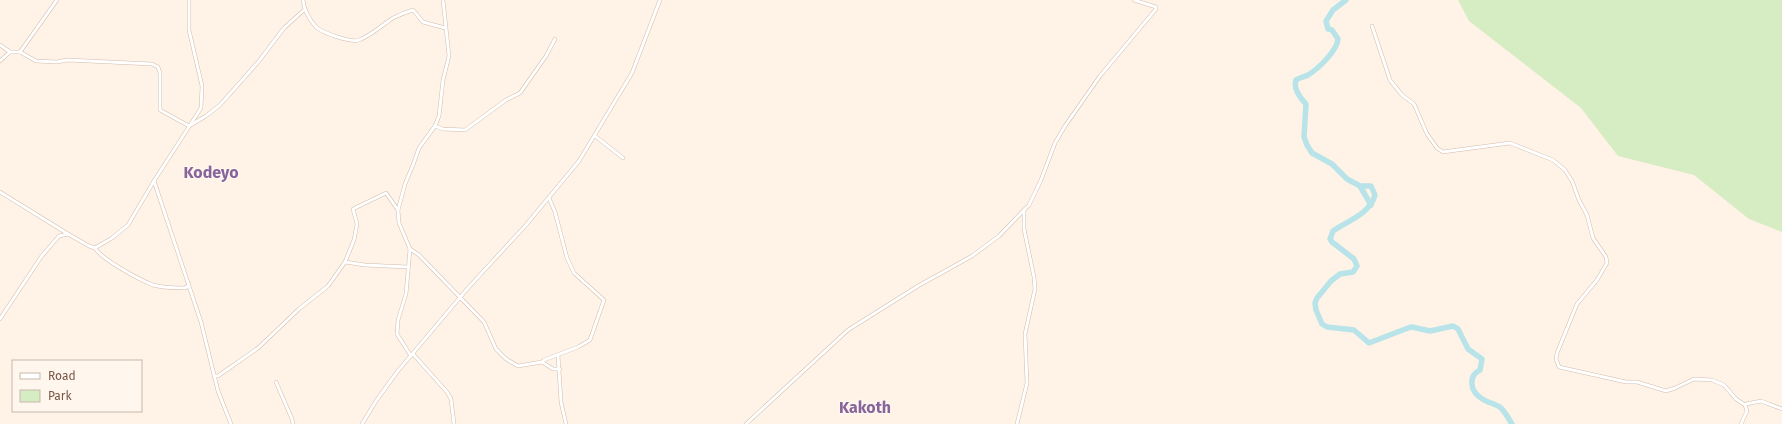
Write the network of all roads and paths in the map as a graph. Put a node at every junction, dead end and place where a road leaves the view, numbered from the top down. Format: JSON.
{"nodes":[{"id":1,"x":57,"y":0,"type":"edge"},
{"id":2,"x":189,"y":0,"type":"edge"},
{"id":3,"x":302,"y":0,"type":"edge"},
{"id":4,"x":443,"y":0,"type":"edge"},
{"id":5,"x":660,"y":0,"type":"edge"},
{"id":6,"x":1134,"y":0,"type":"edge"},
{"id":7,"x":304,"y":10,"type":"junction"},
{"id":8,"x":1372,"y":26,"type":"dead end"},
{"id":9,"x":446,"y":28,"type":"junction"},
{"id":10,"x":555,"y":40,"type":"dead end"},
{"id":11,"x":0,"y":45,"type":"edge"},
{"id":12,"x":10,"y":52,"type":"junction"},
{"id":13,"x":20,"y":52,"type":"junction"},
{"id":14,"x":0,"y":61,"type":"edge"},
{"id":15,"x":189,"y":126,"type":"junction"},
{"id":16,"x":435,"y":126,"type":"junction"},
{"id":17,"x":595,"y":136,"type":"junction"},
{"id":18,"x":623,"y":158,"type":"dead end"},
{"id":19,"x":154,"y":181,"type":"junction"},
{"id":20,"x":0,"y":192,"type":"edge"},
{"id":21,"x":549,"y":198,"type":"junction"},
{"id":22,"x":398,"y":210,"type":"junction"},
{"id":23,"x":1024,"y":210,"type":"junction"},
{"id":24,"x":68,"y":234,"type":"junction"},
{"id":25,"x":94,"y":248,"type":"junction"},
{"id":26,"x":410,"y":249,"type":"junction"},
{"id":27,"x":345,"y":262,"type":"junction"},
{"id":28,"x":408,"y":267,"type":"junction"},
{"id":29,"x":189,"y":284,"type":"junction"},
{"id":30,"x":461,"y":297,"type":"junction"},
{"id":31,"x":0,"y":319,"type":"edge"},
{"id":32,"x":412,"y":355,"type":"junction"},
{"id":33,"x":558,"y":355,"type":"junction"},
{"id":34,"x":542,"y":362,"type":"junction"},
{"id":35,"x":560,"y":369,"type":"junction"},
{"id":36,"x":214,"y":376,"type":"junction"},
{"id":37,"x":276,"y":382,"type":"dead end"},
{"id":38,"x":1746,"y":404,"type":"dead end"},
{"id":39,"x":1782,"y":409,"type":"edge"},
{"id":40,"x":232,"y":424,"type":"edge"},
{"id":41,"x":293,"y":424,"type":"edge"},
{"id":42,"x":362,"y":424,"type":"edge"},
{"id":43,"x":454,"y":424,"type":"edge"},
{"id":44,"x":566,"y":424,"type":"edge"},
{"id":45,"x":746,"y":424,"type":"edge"},
{"id":46,"x":1017,"y":424,"type":"edge"},
{"id":47,"x":1741,"y":424,"type":"edge"}],
"edges":[{"from":1,"to":13,"type":"street"},
{"from":2,"to":15,"type":"street"},
{"from":3,"to":7,"type":"street"},
{"from":4,"to":9,"type":"street"},
{"from":5,"to":17,"type":"street"},
{"from":6,"to":23,"type":"street"},
{"from":7,"to":9,"type":"street"},
{"from":7,"to":15,"type":"street"},
{"from":8,"to":47,"type":"street"},
{"from":9,"to":16,"type":"street"},
{"from":10,"to":16,"type":"street"},
{"from":11,"to":12,"type":"street"},
{"from":12,"to":13,"type":"street"},
{"from":12,"to":14,"type":"street"},
{"from":13,"to":15,"type":"street"},
{"from":15,"to":19,"type":"street"},
{"from":16,"to":22,"type":"street"},
{"from":17,"to":18,"type":"street"},
{"from":17,"to":21,"type":"street"},
{"from":19,"to":25,"type":"street"},
{"from":19,"to":29,"type":"street"},
{"from":20,"to":24,"type":"street"},
{"from":21,"to":30,"type":"street"},
{"from":21,"to":33,"type":"street"},
{"from":22,"to":26,"type":"street"},
{"from":22,"to":27,"type":"street"},
{"from":23,"to":45,"type":"street"},
{"from":23,"to":46,"type":"street"},
{"from":24,"to":25,"type":"street"},
{"from":24,"to":31,"type":"street"},
{"from":25,"to":29,"type":"street"},
{"from":26,"to":28,"type":"street"},
{"from":26,"to":30,"type":"street"},
{"from":27,"to":28,"type":"street"},
{"from":27,"to":36,"type":"street"},
{"from":28,"to":32,"type":"street"},
{"from":29,"to":36,"type":"street"},
{"from":30,"to":32,"type":"street"},
{"from":30,"to":34,"type":"street"},
{"from":32,"to":42,"type":"street"},
{"from":32,"to":43,"type":"street"},
{"from":33,"to":34,"type":"street"},
{"from":33,"to":35,"type":"street"},
{"from":34,"to":35,"type":"street"},
{"from":35,"to":44,"type":"street"},
{"from":36,"to":40,"type":"street"},
{"from":37,"to":41,"type":"street"},
{"from":38,"to":39,"type":"street"}]}
